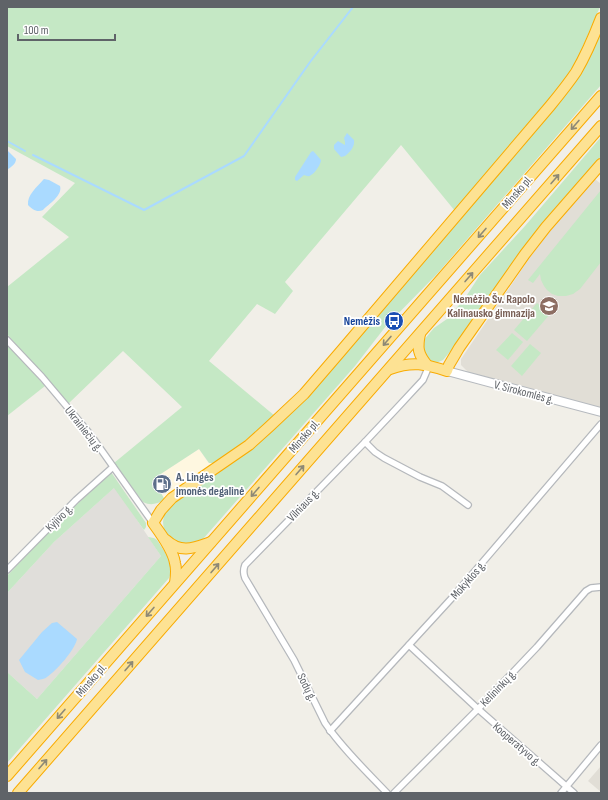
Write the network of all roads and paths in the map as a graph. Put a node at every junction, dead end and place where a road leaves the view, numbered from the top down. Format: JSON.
{"nodes":[{"id":1,"x":601,"y":18,"type":"edge"},
{"id":2,"x":601,"y":96,"type":"edge"},
{"id":3,"x":601,"y":126,"type":"edge"},
{"id":4,"x":598,"y":170,"type":"edge"},
{"id":5,"x":421,"y":332,"type":"junction"},
{"id":6,"x":7,"y":340,"type":"edge"},
{"id":7,"x":428,"y":365,"type":"junction"},
{"id":8,"x":388,"y":370,"type":"junction"},
{"id":9,"x":447,"y":371,"type":"junction"},
{"id":10,"x":601,"y":412,"type":"edge"},
{"id":11,"x":601,"y":424,"type":"edge"},
{"id":12,"x":365,"y":442,"type":"junction"},
{"id":13,"x":113,"y":467,"type":"junction"},
{"id":14,"x":468,"y":505,"type":"dead end"},
{"id":15,"x":153,"y":523,"type":"junction"},
{"id":16,"x":163,"y":537,"type":"junction"},
{"id":17,"x":212,"y":542,"type":"junction"},
{"id":18,"x":244,"y":569,"type":"joint"},
{"id":19,"x":7,"y":570,"type":"edge"},
{"id":20,"x":175,"y":583,"type":"junction"},
{"id":21,"x":601,"y":587,"type":"edge"},
{"id":22,"x":409,"y":645,"type":"junction"},
{"id":23,"x":478,"y":709,"type":"junction"},
{"id":24,"x":330,"y":731,"type":"junction"},
{"id":25,"x":601,"y":745,"type":"edge"},
{"id":26,"x":7,"y":776,"type":"edge"},
{"id":27,"x":566,"y":787,"type":"junction"},
{"id":28,"x":18,"y":793,"type":"edge"},
{"id":29,"x":387,"y":793,"type":"edge"},
{"id":30,"x":394,"y":793,"type":"edge"},
{"id":31,"x":561,"y":793,"type":"edge"},
{"id":32,"x":574,"y":793,"type":"edge"}],
"edges":[{"from":1,"to":15,"type":"highway"},
{"from":2,"to":17,"type":"highway","name":"Minsko pl.","one_way":true},
{"from":5,"to":3,"type":"highway","name":"Minsko pl.","one_way":true},
{"from":4,"to":9,"type":"highway"},
{"from":5,"to":7,"type":"highway"},
{"from":5,"to":8,"type":"highway","name":"Minsko pl."},
{"from":6,"to":13,"type":"street","name":"Ukrainiečių g."},
{"from":7,"to":8,"type":"highway"},
{"from":7,"to":9,"type":"highway"},
{"from":7,"to":12,"type":"street","name":"Vilniaus g."},
{"from":28,"to":8,"type":"highway","name":"Minsko pl.","one_way":true},
{"from":9,"to":10,"type":"main road","name":"V. Sirokomlės g."},
{"from":11,"to":22,"type":"street","name":"Mokyklos g."},
{"from":12,"to":14,"type":"street"},
{"from":12,"to":18,"type":"street","name":"Vilniaus g."},
{"from":13,"to":15,"type":"street","name":"Ukrainiečių g."},
{"from":13,"to":19,"type":"street","name":"Kyjivo g."},
{"from":15,"to":16,"type":"highway"},
{"from":16,"to":17,"type":"highway"},
{"from":16,"to":20,"type":"highway"},
{"from":17,"to":20,"type":"highway","name":"Minsko pl."},
{"from":18,"to":24,"type":"street","name":"Sodų g."},
{"from":20,"to":26,"type":"highway","name":"Minsko pl.","one_way":true},
{"from":21,"to":23,"type":"street","name":"Kelininkų g."},
{"from":22,"to":23,"type":"street","name":"Kooperatyvo g."},
{"from":22,"to":24,"type":"street","name":"Mokyklos g."},
{"from":23,"to":27,"type":"street","name":"Kooperatyvo g."},
{"from":23,"to":30,"type":"street","name":"Kelininkų g."},
{"from":24,"to":29,"type":"street","name":"Sodų g."},
{"from":25,"to":27,"type":"street"},
{"from":27,"to":31,"type":"street"},
{"from":27,"to":32,"type":"street","name":"Kooperatyvo g."}]}
